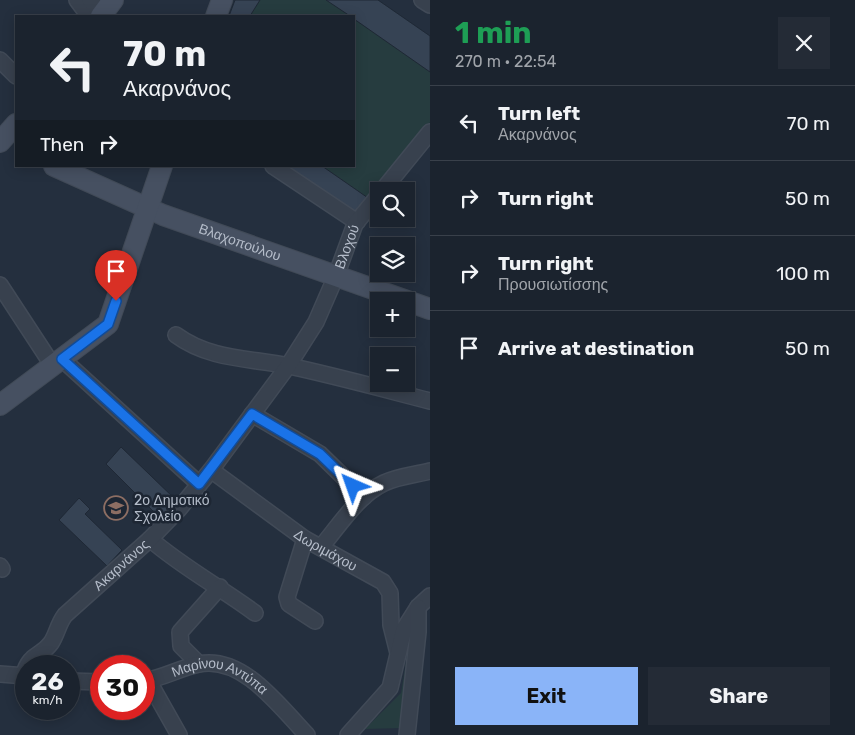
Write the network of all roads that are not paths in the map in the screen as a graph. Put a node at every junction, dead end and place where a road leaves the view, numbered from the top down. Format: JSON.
{"nodes":[{"id":1,"x":77,"y":0,"type":"edge"},
{"id":2,"x":222,"y":0,"type":"edge"},
{"id":3,"x":422,"y":0,"type":"edge"},
{"id":4,"x":430,"y":6,"type":"edge"},
{"id":5,"x":100,"y":11,"type":"edge"},
{"id":6,"x":216,"y":15,"type":"edge"},
{"id":7,"x":0,"y":60,"type":"edge"},
{"id":8,"x":15,"y":75,"type":"edge"},
{"id":9,"x":15,"y":125,"type":"edge"},
{"id":10,"x":430,"y":132,"type":"edge"},
{"id":11,"x":0,"y":142,"type":"edge"},
{"id":12,"x":15,"y":149,"type":"edge"},
{"id":13,"x":56,"y":167,"type":"edge"},
{"id":14,"x":162,"y":167,"type":"edge"},
{"id":15,"x":274,"y":167,"type":"edge"},
{"id":16,"x":389,"y":182,"type":"edge"},
{"id":17,"x":370,"y":206,"type":"edge"},
{"id":18,"x":147,"y":208,"type":"junction"},
{"id":19,"x":357,"y":222,"type":"junction"},
{"id":20,"x":336,"y":276,"type":"junction"},
{"id":21,"x":0,"y":285,"type":"edge"},
{"id":22,"x":430,"y":309,"type":"edge"},
{"id":23,"x":176,"y":335,"type":"dead end"},
{"id":24,"x":57,"y":362,"type":"junction"},
{"id":25,"x":288,"y":366,"type":"junction"},
{"id":26,"x":430,"y":401,"type":"edge"},
{"id":27,"x":0,"y":405,"type":"edge"},
{"id":28,"x":252,"y":414,"type":"junction"},
{"id":29,"x":211,"y":470,"type":"junction"},
{"id":30,"x":430,"y":471,"type":"edge"},
{"id":31,"x":199,"y":484,"type":"junction"},
{"id":32,"x":364,"y":497,"type":"junction"},
{"id":33,"x":150,"y":539,"type":"junction"},
{"id":34,"x":305,"y":539,"type":"junction"},
{"id":35,"x":321,"y":547,"type":"junction"},
{"id":36,"x":220,"y":587,"type":"junction"},
{"id":37,"x":430,"y":596,"type":"edge"},
{"id":38,"x":418,"y":607,"type":"junction"},
{"id":39,"x":255,"y":613,"type":"dead end"},
{"id":40,"x":315,"y":621,"type":"dead end"},
{"id":41,"x":398,"y":653,"type":"junction"},
{"id":42,"x":35,"y":655,"type":"edge"},
{"id":43,"x":199,"y":664,"type":"junction"},
{"id":44,"x":0,"y":674,"type":"edge"},
{"id":45,"x":15,"y":675,"type":"edge"},
{"id":46,"x":155,"y":677,"type":"edge"},
{"id":47,"x":155,"y":695,"type":"edge"},
{"id":48,"x":179,"y":735,"type":"edge"},
{"id":49,"x":307,"y":735,"type":"edge"},
{"id":50,"x":348,"y":735,"type":"edge"},
{"id":51,"x":407,"y":735,"type":"edge"}],
"edges":[{"from":1,"to":5,"type":"street"},
{"from":2,"to":6,"type":"street"},
{"from":3,"to":4,"type":"street"},
{"from":7,"to":8,"type":"street"},
{"from":9,"to":11,"type":"street"},
{"from":10,"to":16,"type":"street"},
{"from":11,"to":12,"type":"street"},
{"from":13,"to":18,"type":"street","name":"Βλαχοπούλου"},
{"from":14,"to":18,"type":"street"},
{"from":15,"to":19,"type":"street"},
{"from":17,"to":19,"type":"street","name":"Βλοχού"},
{"from":18,"to":20,"type":"street","name":"Βλαχοπούλου"},
{"from":18,"to":24,"type":"street"},
{"from":19,"to":20,"type":"street","name":"Βλοχού"},
{"from":20,"to":22,"type":"street","name":"Βλαχοπούλου"},
{"from":20,"to":25,"type":"street","name":"Ακαρνάνος"},
{"from":21,"to":24,"type":"street"},
{"from":23,"to":25,"type":"street"},
{"from":24,"to":27,"type":"street"},
{"from":24,"to":31,"type":"street"},
{"from":25,"to":26,"type":"street"},
{"from":25,"to":28,"type":"street","name":"Ακαρνάνος"},
{"from":28,"to":29,"type":"street","name":"Ακαρνάνος"},
{"from":28,"to":32,"type":"street"},
{"from":29,"to":31,"type":"street","name":"Ακαρνάνος"},
{"from":29,"to":34,"type":"street","name":"Δωριμάχου"},
{"from":30,"to":32,"type":"street"},
{"from":31,"to":33,"type":"street","name":"Ακαρνάνος"},
{"from":32,"to":35,"type":"street"},
{"from":33,"to":36,"type":"street"},
{"from":33,"to":42,"type":"street","name":"Ακαρνάνος"},
{"from":34,"to":35,"type":"street","name":"Δωριμάχου"},
{"from":34,"to":40,"type":"street"},
{"from":35,"to":41,"type":"street","name":"Δωριμάχου"},
{"from":36,"to":39,"type":"street"},
{"from":36,"to":43,"type":"street"},
{"from":37,"to":38,"type":"street"},
{"from":38,"to":41,"type":"street"},
{"from":38,"to":51,"type":"street"},
{"from":41,"to":50,"type":"street"},
{"from":43,"to":46,"type":"street","name":"Μαρίνου Αντύπα"},
{"from":43,"to":49,"type":"street","name":"Μαρίνου Αντύπα"},
{"from":44,"to":45,"type":"street"},
{"from":47,"to":48,"type":"street"}]}
